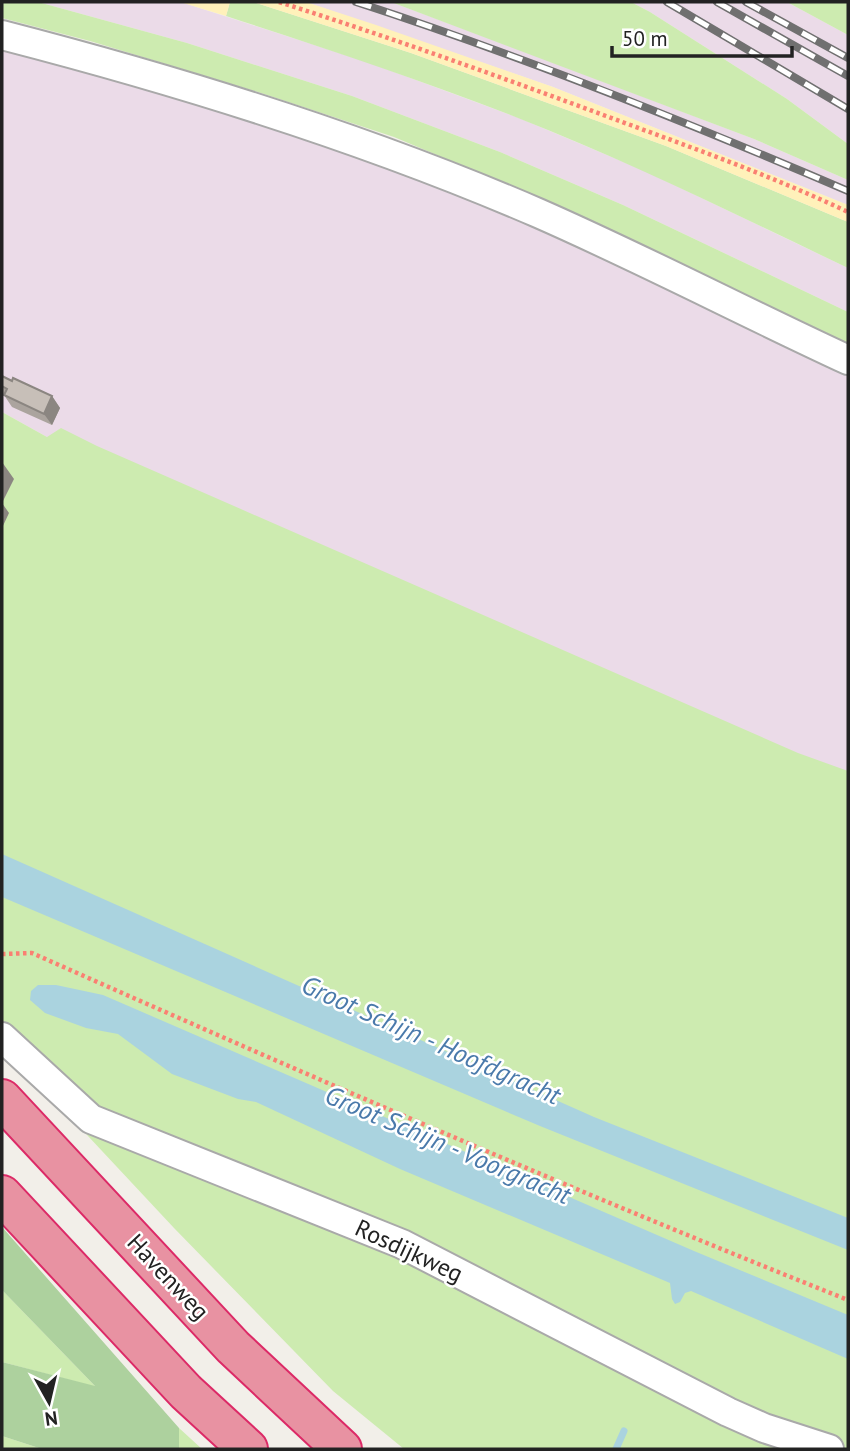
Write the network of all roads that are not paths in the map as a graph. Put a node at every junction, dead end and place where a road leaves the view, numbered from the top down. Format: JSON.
{"nodes":[{"id":1,"x":2,"y":36,"type":"edge"},
{"id":2,"x":848,"y":360,"type":"edge"},
{"id":3,"x":2,"y":1037,"type":"edge"},
{"id":4,"x":2,"y":1098,"type":"edge"},
{"id":5,"x":2,"y":1195,"type":"edge"},
{"id":6,"x":248,"y":1449,"type":"edge"},
{"id":7,"x":342,"y":1449,"type":"edge"},
{"id":8,"x":829,"y":1449,"type":"edge"}],
"edges":[{"from":1,"to":2,"type":"lane"},
{"from":3,"to":8,"type":"lane","name":"Rosdijkweg"},
{"from":4,"to":7,"type":"highway","name":"Havenweg"},
{"from":5,"to":6,"type":"highway"}]}
